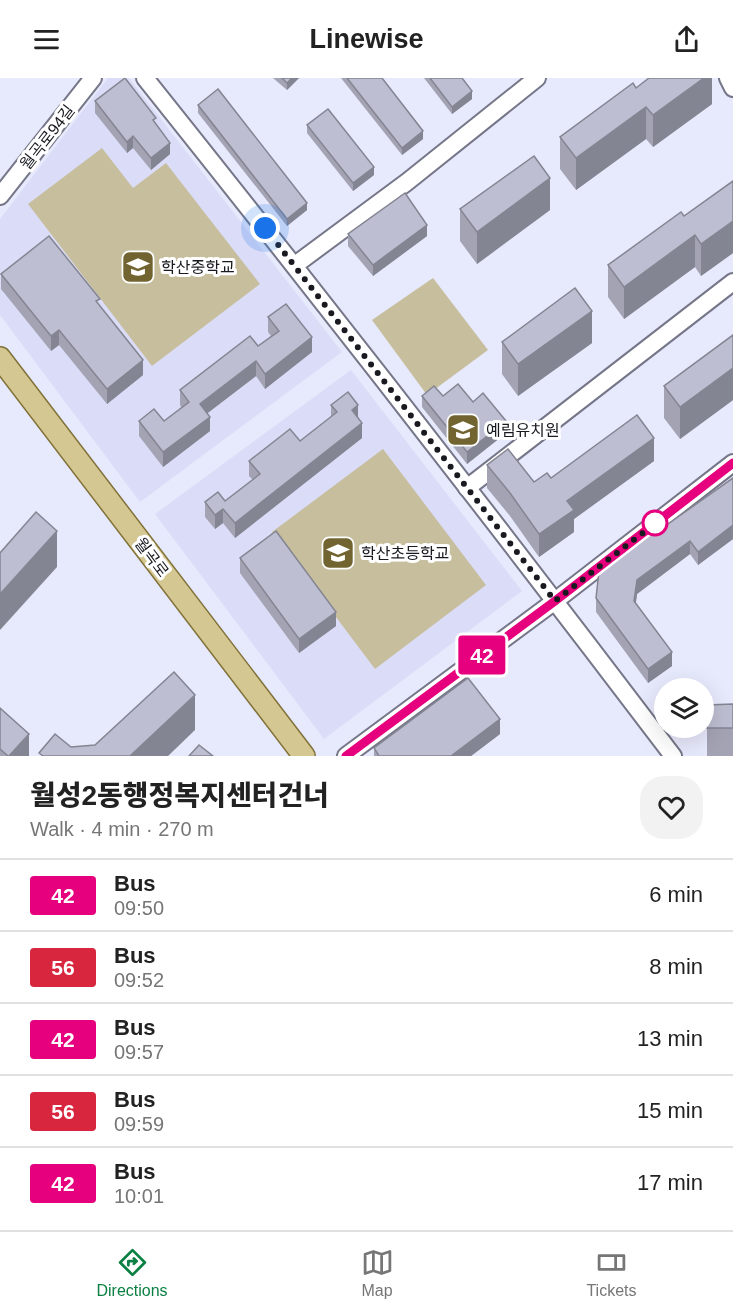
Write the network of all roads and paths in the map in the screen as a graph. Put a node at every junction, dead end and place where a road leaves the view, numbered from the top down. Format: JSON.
{"nodes":[{"id":1,"x":93,"y":78,"type":"edge"},
{"id":2,"x":145,"y":78,"type":"edge"},
{"id":3,"x":537,"y":78,"type":"edge"},
{"id":4,"x":728,"y":78,"type":"edge"},
{"id":5,"x":733,"y":88,"type":"edge"},
{"id":6,"x":0,"y":196,"type":"edge"},
{"id":7,"x":295,"y":265,"type":"junction"},
{"id":8,"x":733,"y":282,"type":"edge"},
{"id":9,"x":0,"y":358,"type":"edge"},
{"id":10,"x":733,"y":463,"type":"edge"},
{"id":11,"x":467,"y":488,"type":"junction"},
{"id":12,"x":555,"y":601,"type":"junction"},
{"id":13,"x":304,"y":756,"type":"edge"},
{"id":14,"x":346,"y":756,"type":"edge"},
{"id":15,"x":673,"y":756,"type":"edge"}],
"edges":[{"from":1,"to":6,"type":"street","name":"월곡로94길"},
{"from":2,"to":7,"type":"street"},
{"from":3,"to":7,"type":"street"},
{"from":4,"to":5,"type":"street"},
{"from":7,"to":11,"type":"street"},
{"from":8,"to":11,"type":"street"},
{"from":9,"to":13,"type":"main road","name":"월곡로"},
{"from":10,"to":12,"type":"street"},
{"from":11,"to":12,"type":"street"},
{"from":12,"to":14,"type":"street"},
{"from":12,"to":15,"type":"street"}]}
